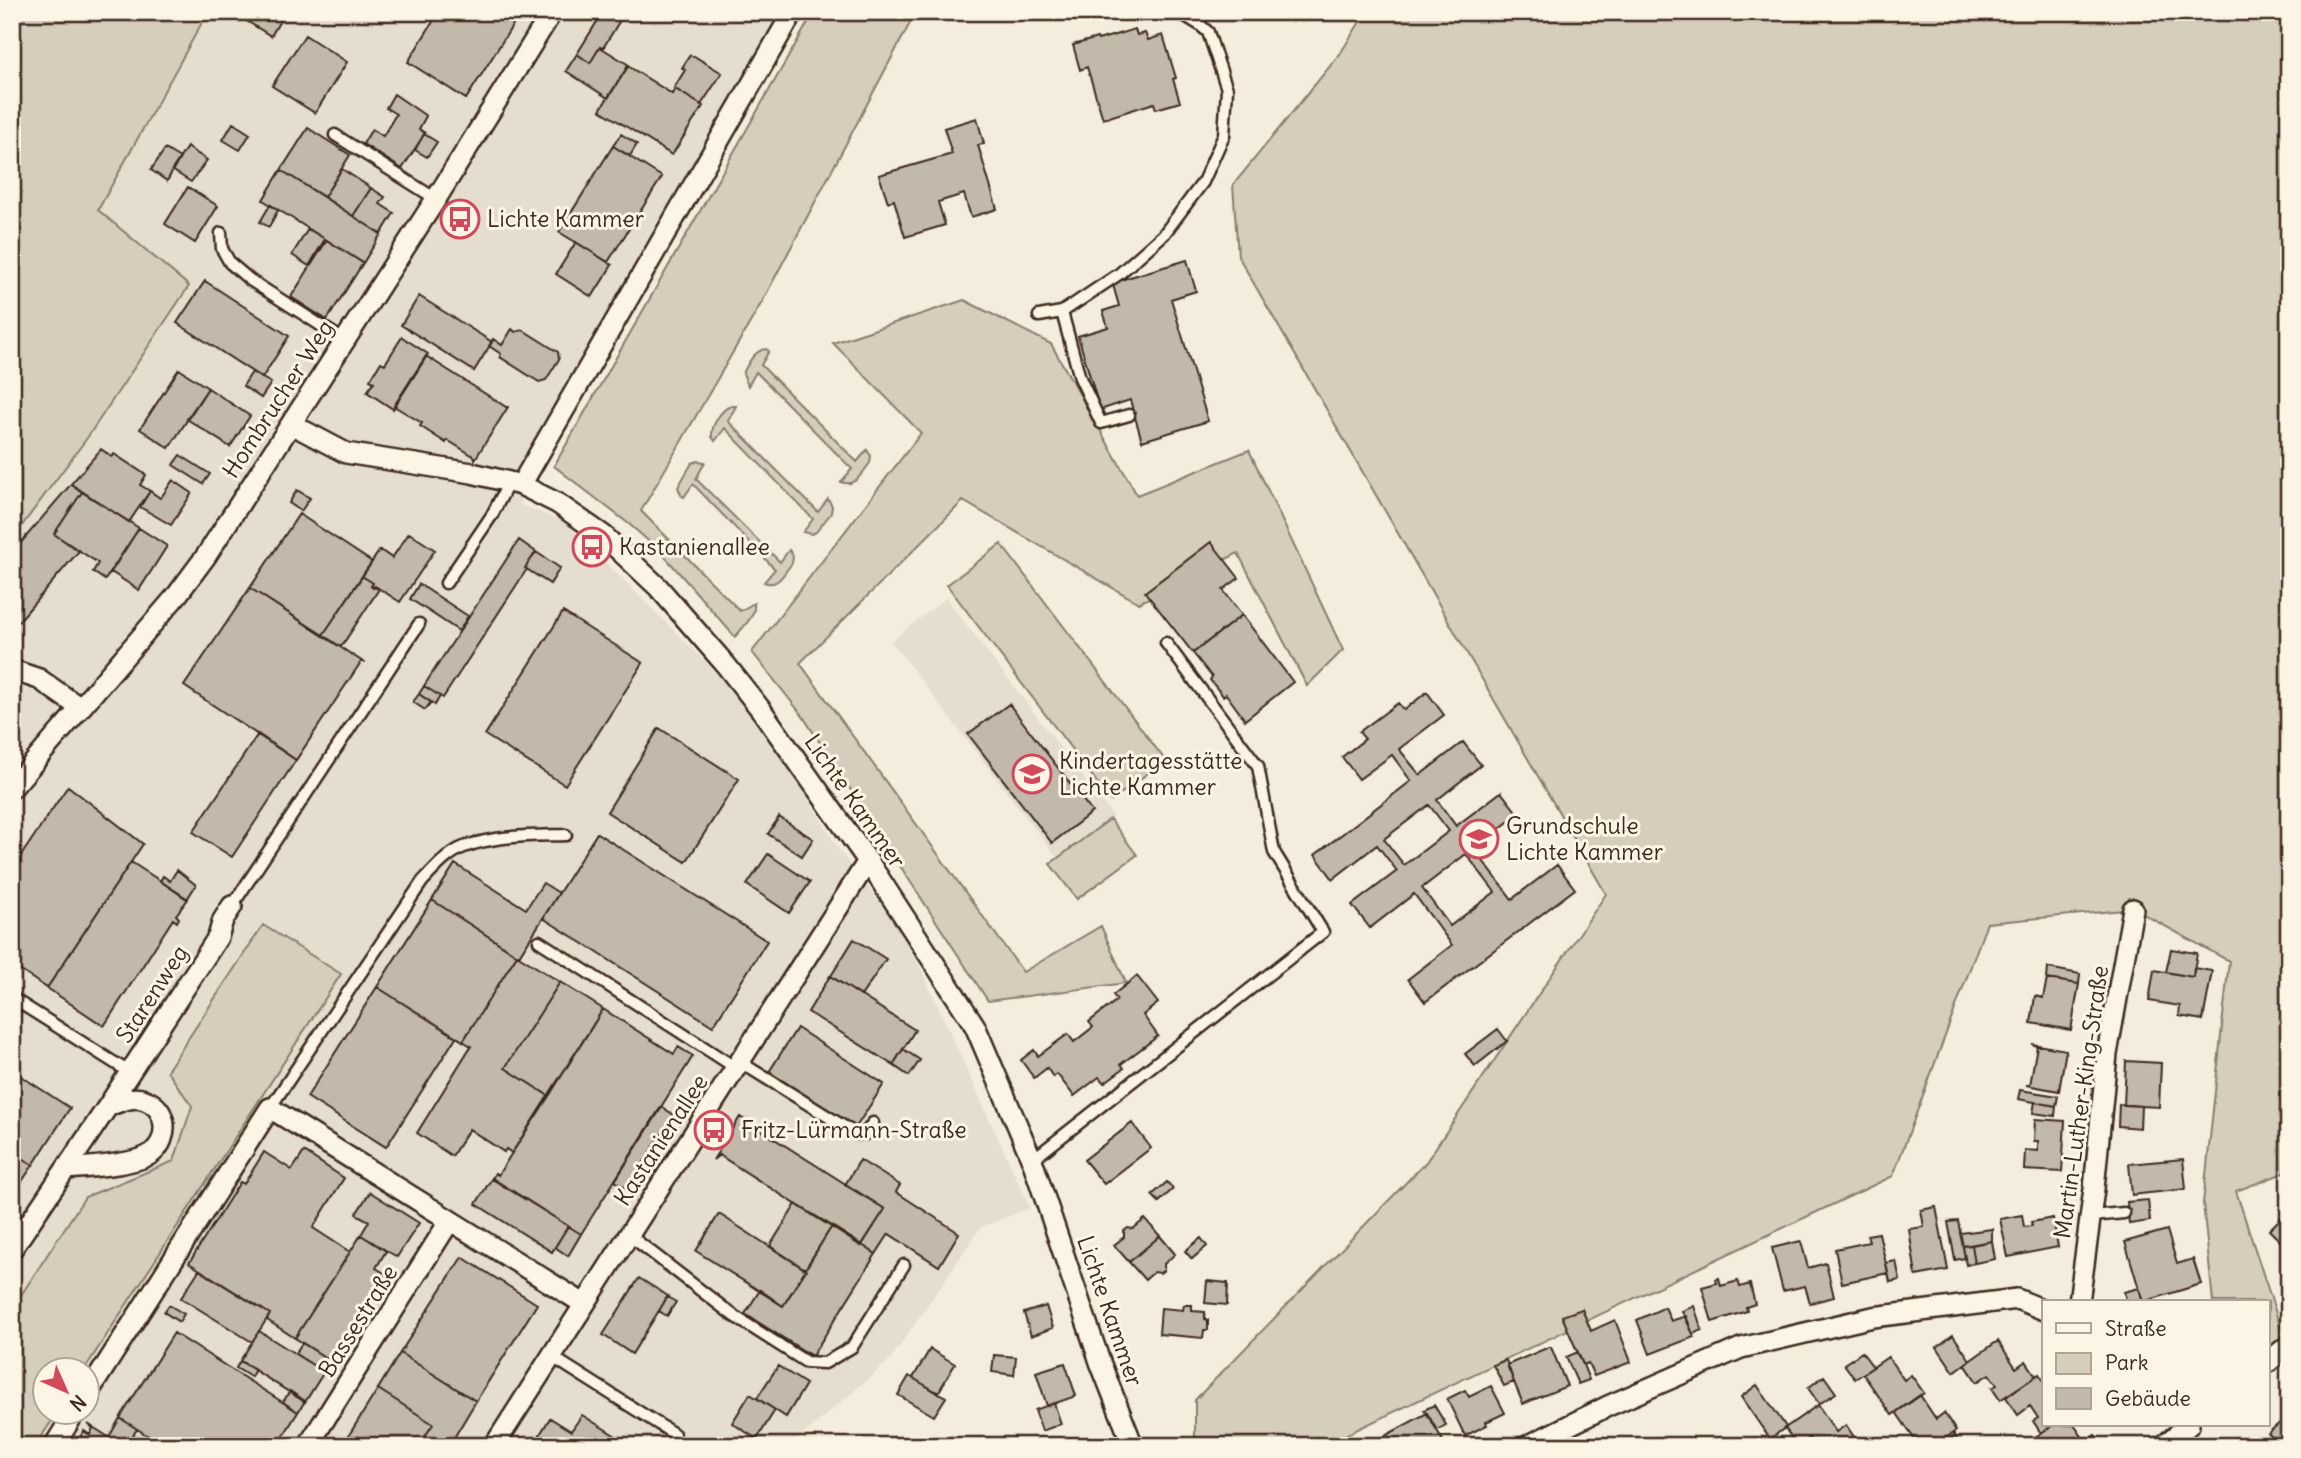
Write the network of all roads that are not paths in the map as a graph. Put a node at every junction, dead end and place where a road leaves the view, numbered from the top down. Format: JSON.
{"nodes":[{"id":1,"x":552,"y":12,"type":"edge"},
{"id":2,"x":793,"y":12,"type":"edge"},
{"id":3,"x":1179,"y":12,"type":"edge"},
{"id":4,"x":335,"y":135,"type":"dead end"},
{"id":5,"x":436,"y":199,"type":"junction"},
{"id":6,"x":222,"y":233,"type":"dead end"},
{"id":7,"x":1062,"y":312,"type":"junction"},
{"id":8,"x":1039,"y":316,"type":"dead end"},
{"id":9,"x":345,"y":341,"type":"junction"},
{"id":10,"x":1129,"y":415,"type":"dead end"},
{"id":11,"x":291,"y":424,"type":"junction"},
{"id":12,"x":515,"y":484,"type":"junction"},
{"id":13,"x":446,"y":583,"type":"dead end"},
{"id":14,"x":419,"y":624,"type":"dead end"},
{"id":15,"x":1166,"y":643,"type":"dead end"},
{"id":16,"x":12,"y":670,"type":"edge"},
{"id":17,"x":79,"y":707,"type":"junction"},
{"id":18,"x":12,"y":788,"type":"edge"},
{"id":19,"x":566,"y":835,"type":"dead end"},
{"id":20,"x":868,"y":861,"type":"junction"},
{"id":21,"x":232,"y":906,"type":"joint"},
{"id":22,"x":2133,"y":909,"type":"dead end"},
{"id":23,"x":539,"y":941,"type":"dead end"},
{"id":24,"x":12,"y":998,"type":"edge"},
{"id":25,"x":738,"y":1065,"type":"junction"},
{"id":26,"x":130,"y":1073,"type":"junction"},
{"id":27,"x":108,"y":1106,"type":"junction"},
{"id":28,"x":270,"y":1108,"type":"junction"},
{"id":29,"x":873,"y":1123,"type":"dead end"},
{"id":30,"x":1032,"y":1160,"type":"junction"},
{"id":31,"x":67,"y":1169,"type":"junction"},
{"id":32,"x":2124,"y":1213,"type":"dead end"},
{"id":33,"x":2091,"y":1216,"type":"junction"},
{"id":34,"x":449,"y":1222,"type":"junction"},
{"id":35,"x":629,"y":1235,"type":"junction"},
{"id":36,"x":12,"y":1249,"type":"edge"},
{"id":37,"x":904,"y":1265,"type":"dead end"},
{"id":38,"x":2079,"y":1300,"type":"edge"},
{"id":39,"x":584,"y":1304,"type":"junction"},
{"id":40,"x":2042,"y":1309,"type":"edge"},
{"id":41,"x":2289,"y":1345,"type":"edge"},
{"id":42,"x":551,"y":1356,"type":"junction"},
{"id":43,"x":2270,"y":1360,"type":"edge"},
{"id":44,"x":102,"y":1371,"type":"edge"},
{"id":45,"x":66,"y":1426,"type":"edge"},
{"id":46,"x":2158,"y":1426,"type":"edge"},
{"id":47,"x":2188,"y":1426,"type":"edge"},
{"id":48,"x":674,"y":1434,"type":"dead end"},
{"id":49,"x":2169,"y":1444,"type":"edge"},
{"id":50,"x":54,"y":1446,"type":"edge"},
{"id":51,"x":308,"y":1446,"type":"edge"},
{"id":52,"x":494,"y":1446,"type":"edge"},
{"id":53,"x":1133,"y":1446,"type":"edge"},
{"id":54,"x":1527,"y":1446,"type":"edge"}],
"edges":[{"from":1,"to":5,"type":"street","name":"Hombrucher Weg"},
{"from":2,"to":12,"type":"street"},
{"from":3,"to":7,"type":"lane"},
{"from":4,"to":5,"type":"lane"},
{"from":5,"to":9,"type":"street","name":"Hombrucher Weg"},
{"from":6,"to":9,"type":"lane"},
{"from":7,"to":8,"type":"lane"},
{"from":7,"to":10,"type":"lane"},
{"from":9,"to":11,"type":"street","name":"Hombrucher Weg"},
{"from":11,"to":12,"type":"street","name":"Lichte Kammer"},
{"from":11,"to":17,"type":"street","name":"Hombrucher Weg"},
{"from":12,"to":13,"type":"lane"},
{"from":12,"to":20,"type":"street","name":"Lichte Kammer"},
{"from":14,"to":21,"type":"lane"},
{"from":15,"to":30,"type":"lane"},
{"from":16,"to":17,"type":"street"},
{"from":17,"to":18,"type":"street","name":"Hombrucher Weg"},
{"from":19,"to":28,"type":"lane"},
{"from":20,"to":25,"type":"street","name":"Kastanienallee"},
{"from":20,"to":30,"type":"street","name":"Lichte Kammer"},
{"from":21,"to":26,"type":"street","name":"Starenweg"},
{"from":22,"to":33,"type":"street","name":"Martin-Luther-King-Straße"},
{"from":23,"to":25,"type":"lane"},
{"from":24,"to":26,"type":"lane"},
{"from":25,"to":29,"type":"lane"},
{"from":25,"to":35,"type":"street","name":"Kastanienallee"},
{"from":26,"to":27,"type":"street","name":"Starenweg"},
{"from":27,"to":31,"type":"street","name":"Starenweg"},
{"from":27,"to":31,"type":"street"},
{"from":28,"to":34,"type":"street"},
{"from":28,"to":44,"type":"street"},
{"from":30,"to":53,"type":"street","name":"Lichte Kammer"},
{"from":31,"to":36,"type":"street","name":"Starenweg"},
{"from":32,"to":33,"type":"lane"},
{"from":33,"to":38,"type":"street","name":"Martin-Luther-King-Straße"},
{"from":34,"to":39,"type":"street"},
{"from":34,"to":51,"type":"street","name":"Bassestraße"},
{"from":35,"to":37,"type":"lane"},
{"from":35,"to":39,"type":"street","name":"Kastanienallee"},
{"from":39,"to":42,"type":"street","name":"Kastanienallee"},
{"from":40,"to":54,"type":"street"},
{"from":41,"to":43,"type":"street"},
{"from":42,"to":48,"type":"lane"},
{"from":42,"to":52,"type":"street","name":"Kastanienallee"},
{"from":45,"to":50,"type":"street"},
{"from":46,"to":49,"type":"street"},
{"from":47,"to":49,"type":"street"}]}
